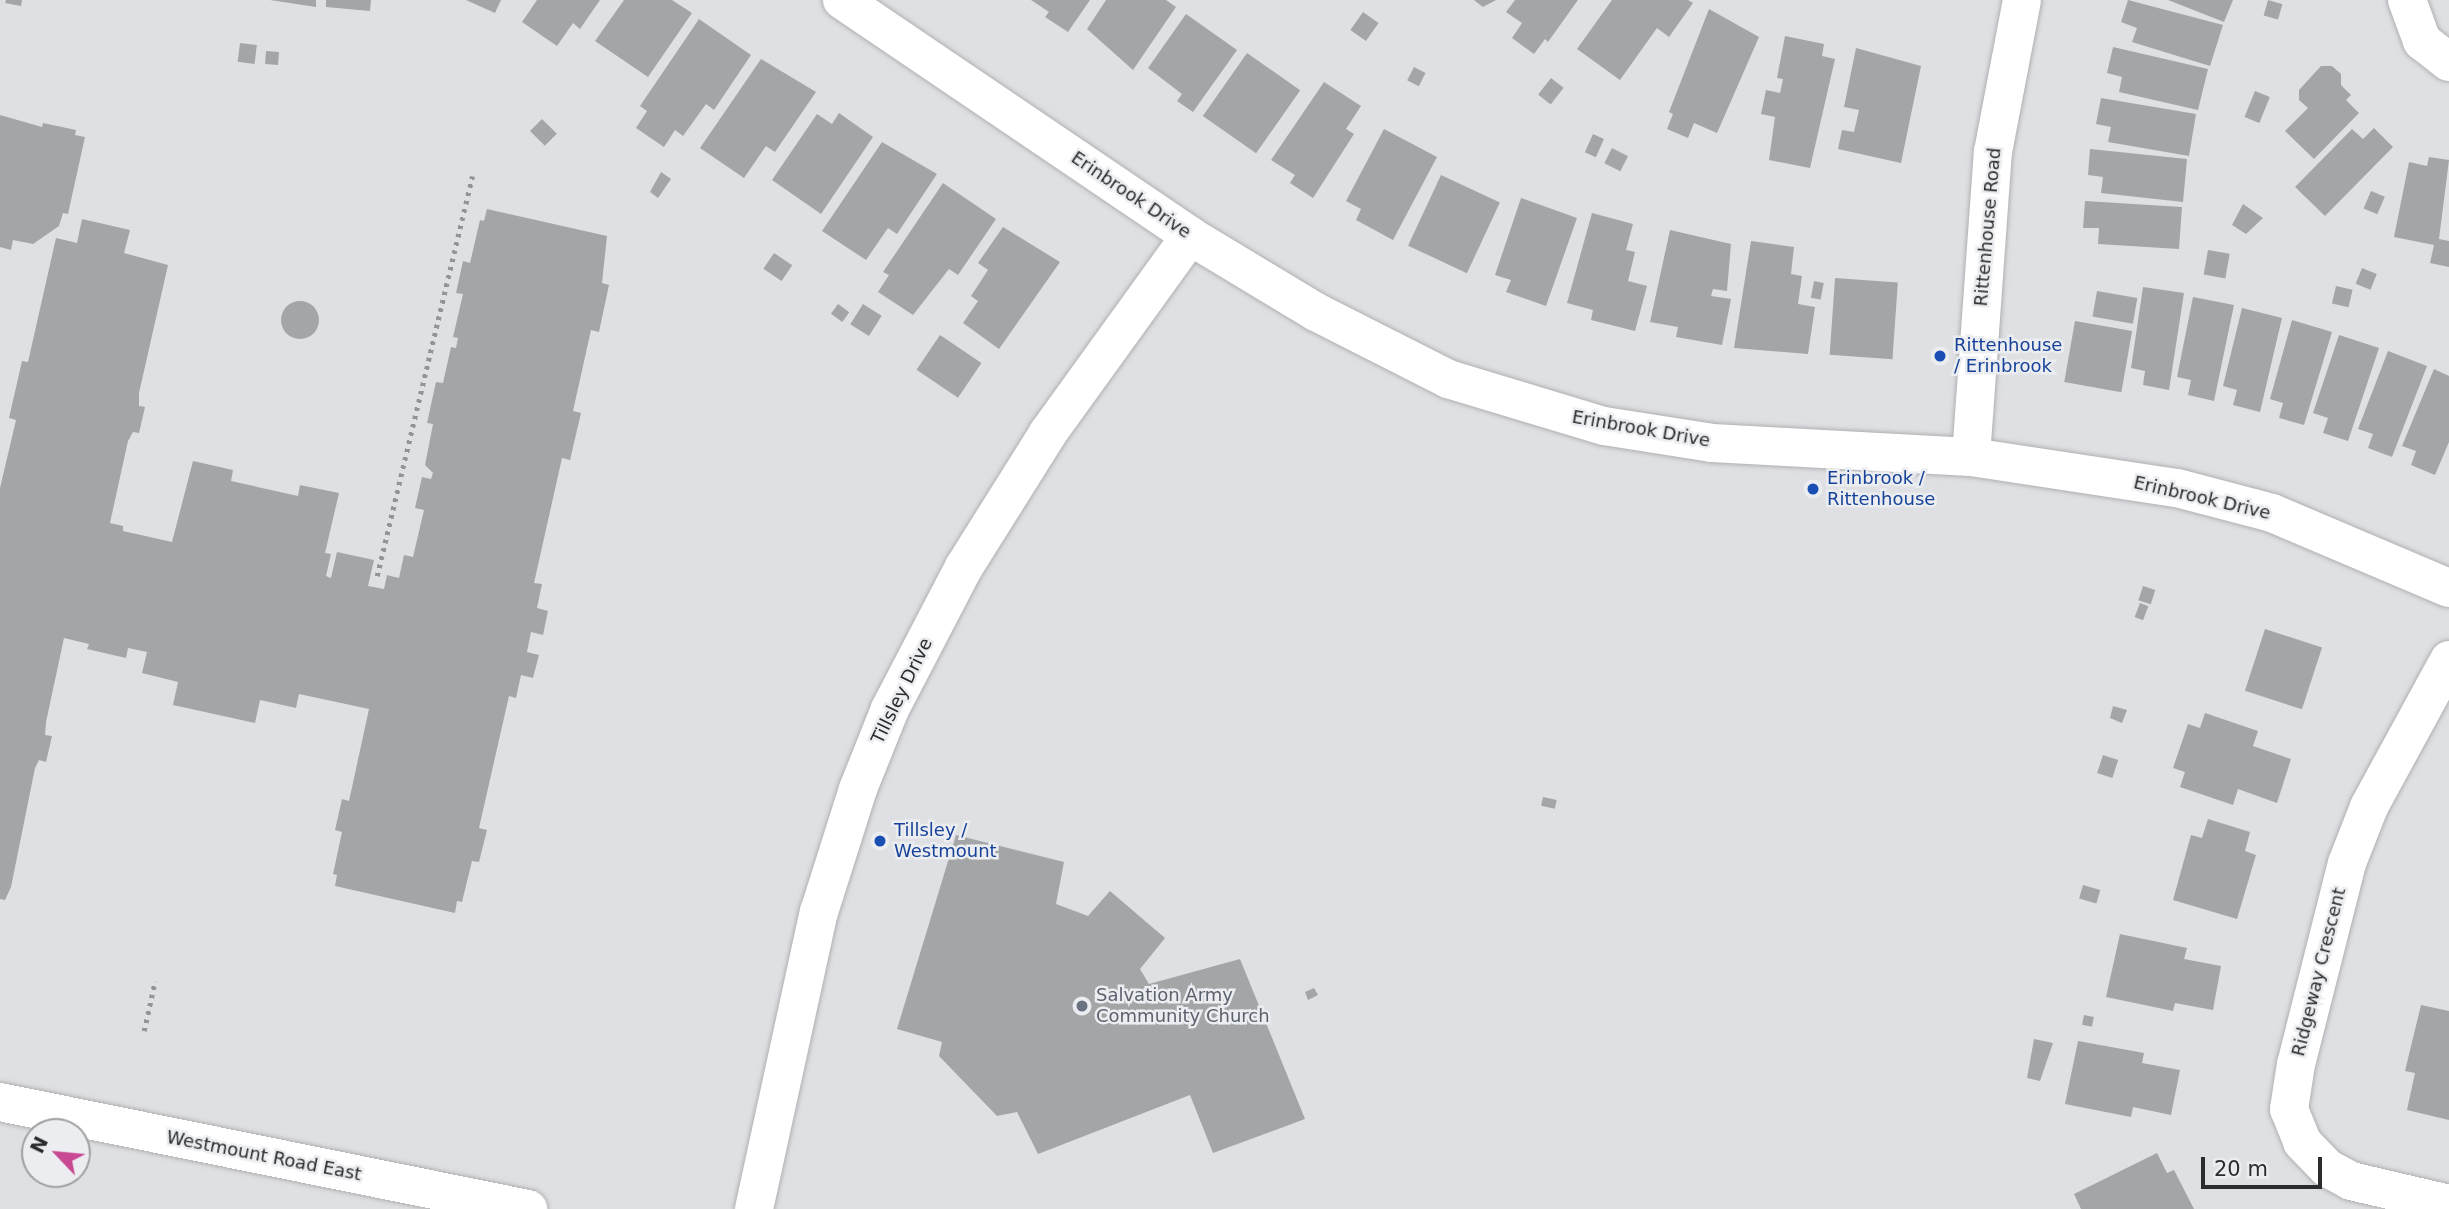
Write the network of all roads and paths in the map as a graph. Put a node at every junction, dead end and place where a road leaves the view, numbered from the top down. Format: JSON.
{"nodes":[{"id":1,"x":842,"y":0,"type":"edge"},
{"id":2,"x":2021,"y":0,"type":"edge"},
{"id":3,"x":2407,"y":0,"type":"edge"},
{"id":4,"x":2449,"y":62,"type":"edge"},
{"id":5,"x":472,"y":176,"type":"dead end"},
{"id":6,"x":1190,"y":236,"type":"junction"},
{"id":7,"x":1971,"y":457,"type":"junction"},
{"id":8,"x":377,"y":576,"type":"dead end"},
{"id":9,"x":2449,"y":588,"type":"edge"},
{"id":10,"x":2449,"y":660,"type":"edge"},
{"id":11,"x":155,"y":981,"type":"dead end"},
{"id":12,"x":144,"y":1031,"type":"dead end"},
{"id":13,"x":0,"y":1102,"type":"edge"},
{"id":14,"x":2449,"y":1204,"type":"edge"},
{"id":15,"x":528,"y":1209,"type":"edge"},
{"id":16,"x":754,"y":1209,"type":"edge"}],
"edges":[{"from":1,"to":6,"type":"street","name":"Erinbrook Drive"},
{"from":2,"to":7,"type":"street","name":"Rittenhouse Road"},
{"from":3,"to":4,"type":"street"},
{"from":5,"to":8,"type":"path"},
{"from":6,"to":7,"type":"street","name":"Erinbrook Drive"},
{"from":6,"to":16,"type":"street","name":"Tillsley Drive"},
{"from":7,"to":9,"type":"street","name":"Erinbrook Drive"},
{"from":10,"to":14,"type":"street","name":"Ridgeway Crescent"},
{"from":11,"to":12,"type":"path"},
{"from":13,"to":15,"type":"street","name":"Westmount Road East"}]}
